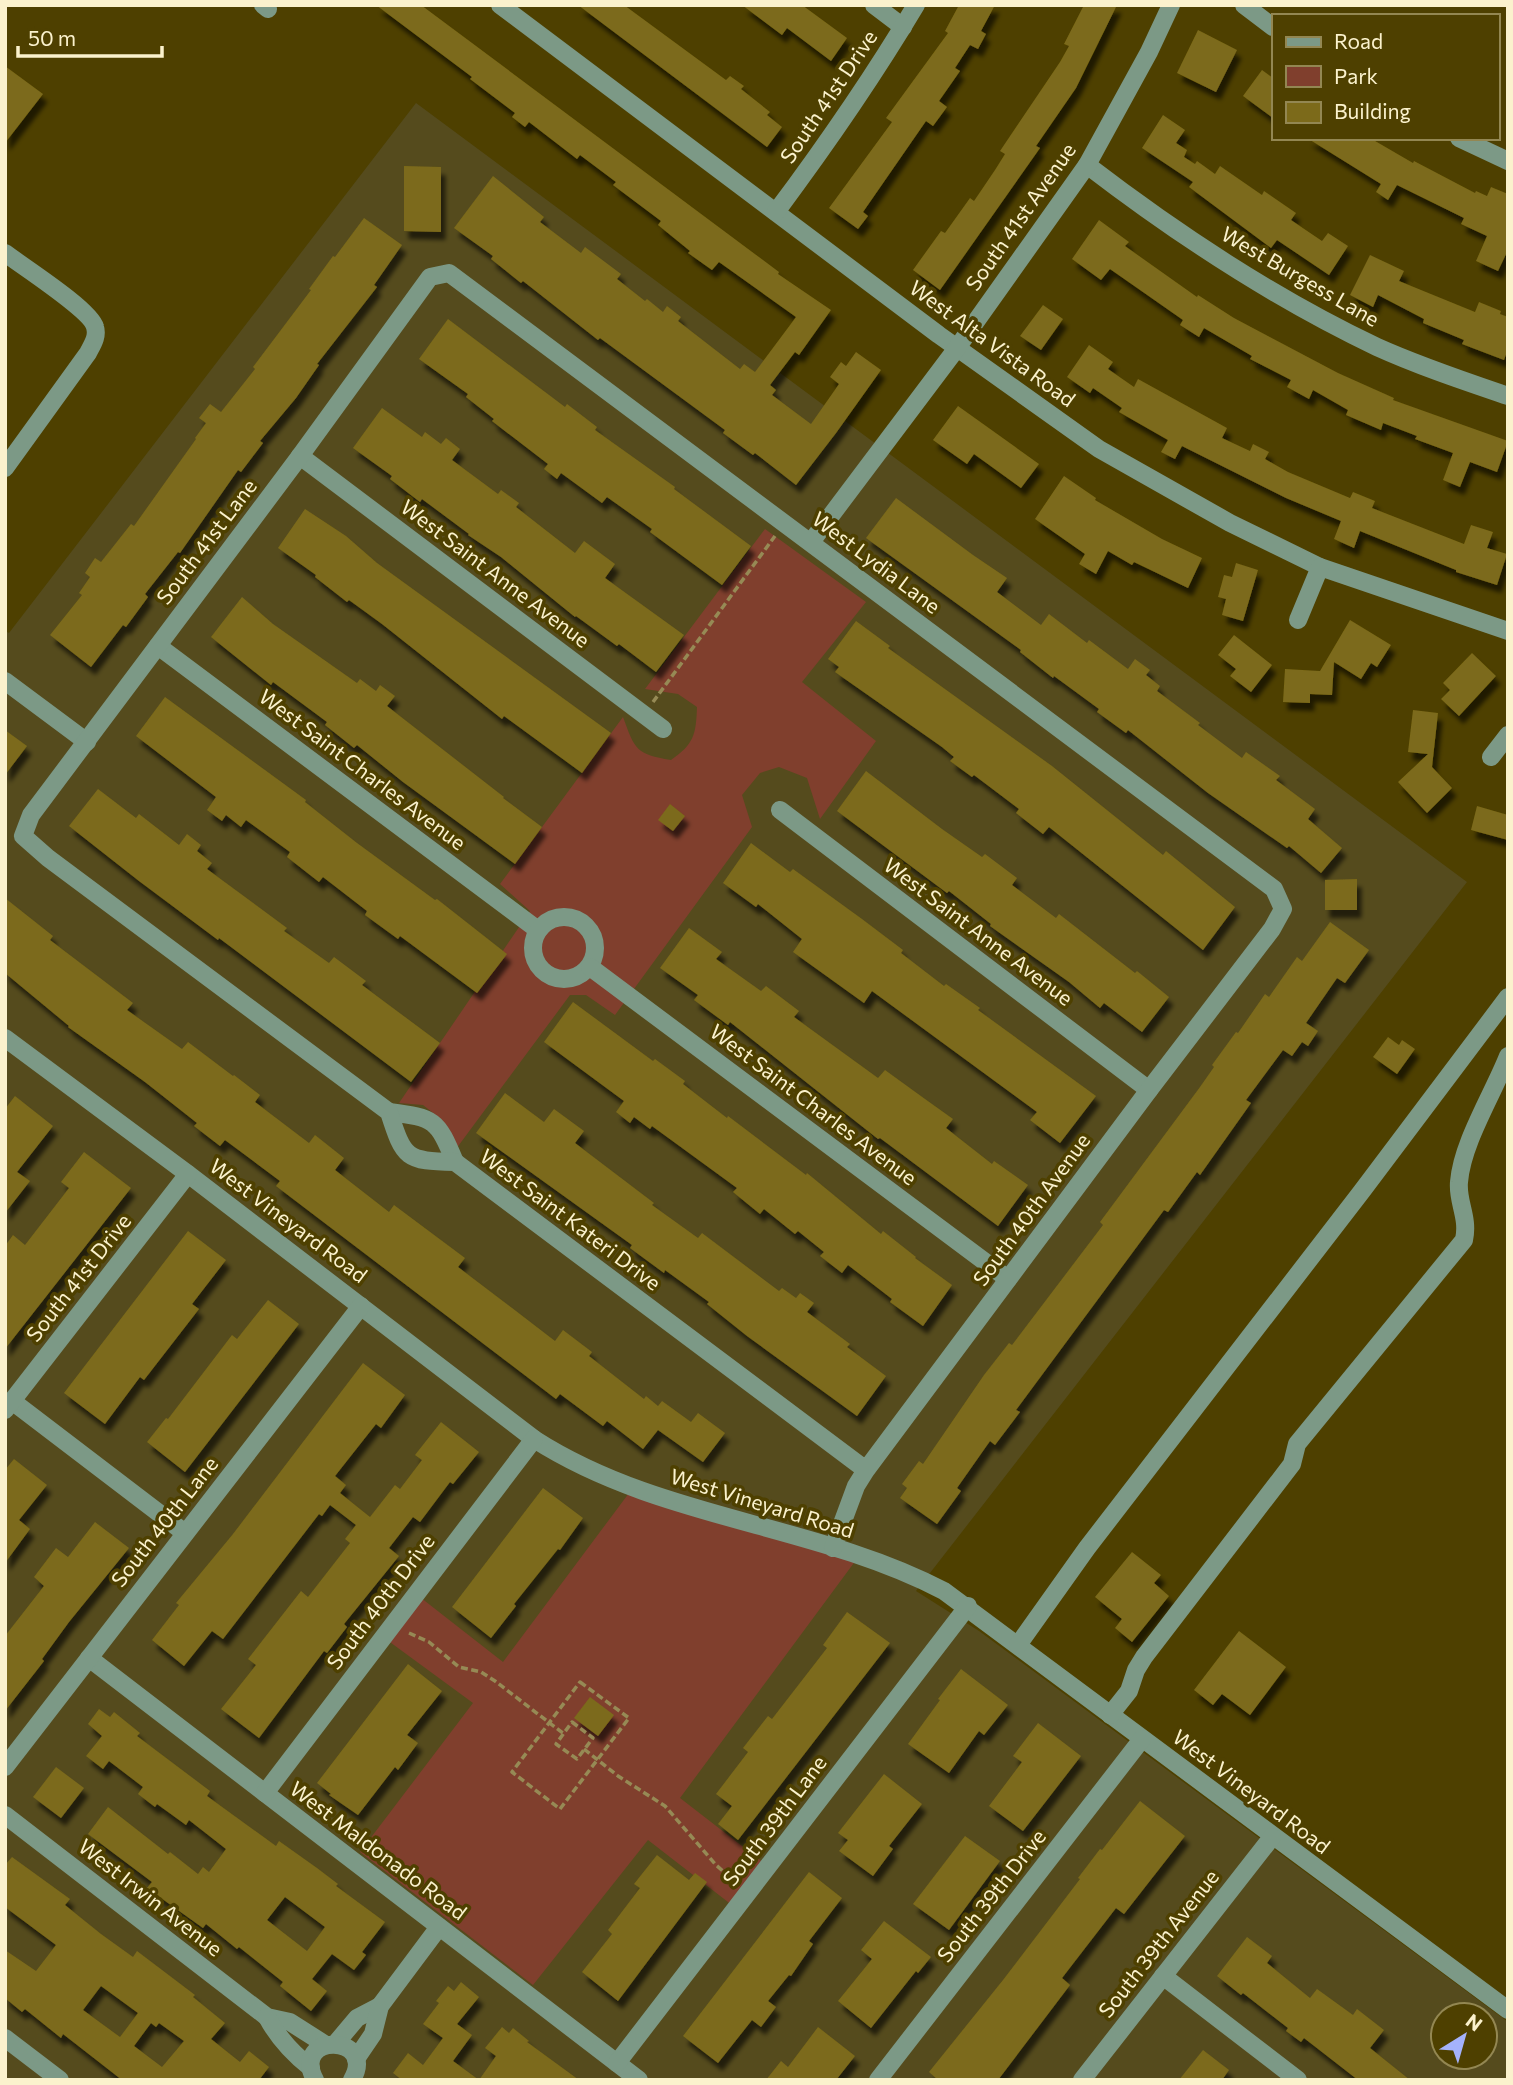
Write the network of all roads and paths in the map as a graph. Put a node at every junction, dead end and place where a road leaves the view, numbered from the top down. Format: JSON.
{"nodes":[{"id":1,"x":500,"y":5,"type":"edge"},
{"id":2,"x":874,"y":5,"type":"edge"},
{"id":3,"x":916,"y":5,"type":"edge"},
{"id":4,"x":1171,"y":5,"type":"edge"},
{"id":5,"x":1244,"y":5,"type":"edge"},
{"id":6,"x":1272,"y":26,"type":"edge"},
{"id":7,"x":903,"y":27,"type":"junction"},
{"id":8,"x":1463,"y":140,"type":"edge"},
{"id":9,"x":1508,"y":160,"type":"edge"},
{"id":10,"x":1087,"y":165,"type":"junction"},
{"id":11,"x":776,"y":212,"type":"junction"},
{"id":12,"x":5,"y":253,"type":"edge"},
{"id":13,"x":430,"y":276,"type":"joint"},
{"id":14,"x":957,"y":348,"type":"junction"},
{"id":15,"x":1508,"y":396,"type":"edge"},
{"id":16,"x":300,"y":456,"type":"junction"},
{"id":17,"x":5,"y":468,"type":"edge"},
{"id":18,"x":785,"y":523,"type":"junction"},
{"id":19,"x":811,"y":542,"type":"junction"},
{"id":20,"x":1320,"y":567,"type":"junction"},
{"id":21,"x":1298,"y":620,"type":"dead end"},
{"id":22,"x":1508,"y":631,"type":"edge"},
{"id":23,"x":158,"y":646,"type":"junction"},
{"id":24,"x":5,"y":681,"type":"edge"},
{"id":25,"x":644,"y":715,"type":"junction"},
{"id":26,"x":663,"y":729,"type":"dead end"},
{"id":27,"x":1508,"y":734,"type":"edge"},
{"id":28,"x":87,"y":742,"type":"junction"},
{"id":29,"x":1491,"y":757,"type":"dead end"},
{"id":30,"x":780,"y":810,"type":"dead end"},
{"id":31,"x":1283,"y":909,"type":"joint"},
{"id":32,"x":538,"y":930,"type":"junction"},
{"id":33,"x":590,"y":967,"type":"junction"},
{"id":34,"x":1508,"y":997,"type":"edge"},
{"id":35,"x":7,"y":1042,"type":"edge"},
{"id":36,"x":1508,"y":1056,"type":"edge"},
{"id":37,"x":1149,"y":1090,"type":"junction"},
{"id":38,"x":389,"y":1112,"type":"junction"},
{"id":39,"x":455,"y":1162,"type":"junction"},
{"id":40,"x":188,"y":1174,"type":"junction"},
{"id":41,"x":1008,"y":1279,"type":"junction"},
{"id":42,"x":361,"y":1306,"type":"junction"},
{"id":43,"x":9,"y":1406,"type":"edge"},
{"id":44,"x":534,"y":1439,"type":"junction"},
{"id":45,"x":866,"y":1470,"type":"junction"},
{"id":46,"x":185,"y":1533,"type":"junction"},
{"id":47,"x":833,"y":1548,"type":"junction"},
{"id":48,"x":968,"y":1606,"type":"junction"},
{"id":49,"x":395,"y":1621,"type":"junction"},
{"id":50,"x":1018,"y":1645,"type":"junction"},
{"id":51,"x":89,"y":1658,"type":"junction"},
{"id":52,"x":1110,"y":1715,"type":"junction"},
{"id":53,"x":550,"y":1723,"type":"junction"},
{"id":54,"x":564,"y":1734,"type":"junction"},
{"id":55,"x":1142,"y":1739,"type":"junction"},
{"id":56,"x":584,"y":1749,"type":"junction"},
{"id":57,"x":597,"y":1760,"type":"junction"},
{"id":58,"x":5,"y":1767,"type":"edge"},
{"id":59,"x":265,"y":1793,"type":"junction"},
{"id":60,"x":5,"y":1815,"type":"edge"},
{"id":61,"x":1272,"y":1837,"type":"junction"},
{"id":62,"x":749,"y":1893,"type":"junction"},
{"id":63,"x":439,"y":1927,"type":"junction"},
{"id":64,"x":1163,"y":1976,"type":"junction"},
{"id":65,"x":380,"y":2006,"type":"junction"},
{"id":66,"x":1508,"y":2010,"type":"edge"},
{"id":67,"x":267,"y":2017,"type":"junction"},
{"id":68,"x":5,"y":2038,"type":"edge"},
{"id":69,"x":331,"y":2044,"type":"junction"},
{"id":70,"x":617,"y":2063,"type":"junction"},
{"id":71,"x":359,"y":2071,"type":"edge"},
{"id":72,"x":311,"y":2075,"type":"edge"},
{"id":73,"x":1286,"y":2076,"type":"edge"},
{"id":74,"x":60,"y":2080,"type":"edge"},
{"id":75,"x":639,"y":2080,"type":"edge"},
{"id":76,"x":878,"y":2080,"type":"edge"},
{"id":77,"x":1082,"y":2080,"type":"edge"}],
"edges":[{"from":1,"to":11,"type":"street","name":"West Alta Vista Road"},
{"from":2,"to":7,"type":"street"},
{"from":3,"to":7,"type":"street","name":"South 41st Drive"},
{"from":4,"to":10,"type":"street","name":"South 41st Avenue"},
{"from":5,"to":6,"type":"street"},
{"from":7,"to":11,"type":"street","name":"South 41st Drive"},
{"from":8,"to":9,"type":"street"},
{"from":10,"to":14,"type":"street","name":"South 41st Avenue"},
{"from":10,"to":15,"type":"street","name":"West Burgess Lane"},
{"from":11,"to":14,"type":"street","name":"West Alta Vista Road"},
{"from":12,"to":17,"type":"street"},
{"from":13,"to":16,"type":"street","name":"South 41st Lane"},
{"from":13,"to":18,"type":"street","name":"West Lydia Lane"},
{"from":14,"to":19,"type":"street","name":"South 41st Avenue"},
{"from":14,"to":20,"type":"street","name":"West Alta Vista Road"},
{"from":16,"to":23,"type":"street","name":"South 41st Lane"},
{"from":16,"to":25,"type":"street","name":"West Saint Anne Avenue"},
{"from":18,"to":19,"type":"street","name":"West Lydia Lane"},
{"from":18,"to":25,"type":"path"},
{"from":19,"to":31,"type":"street","name":"West Lydia Lane"},
{"from":20,"to":21,"type":"street"},
{"from":20,"to":22,"type":"street","name":"West Alta Vista Road"},
{"from":23,"to":28,"type":"street","name":"South 41st Lane"},
{"from":23,"to":32,"type":"street","name":"West Saint Charles Avenue"},
{"from":24,"to":28,"type":"street"},
{"from":25,"to":26,"type":"street","name":"West Saint Anne Avenue"},
{"from":27,"to":29,"type":"street"},
{"from":28,"to":38,"type":"street","name":"South 41st Lane"},
{"from":30,"to":37,"type":"street","name":"West Saint Anne Avenue"},
{"from":31,"to":37,"type":"street","name":"South 40th Avenue"},
{"from":32,"to":33,"type":"street"},
{"from":32,"to":33,"type":"street"},
{"from":33,"to":41,"type":"street","name":"West Saint Charles Avenue"},
{"from":34,"to":50,"type":"street"},
{"from":35,"to":40,"type":"street","name":"West Vineyard Road"},
{"from":36,"to":52,"type":"street"},
{"from":37,"to":41,"type":"street","name":"South 40th Avenue"},
{"from":38,"to":39,"type":"street"},
{"from":38,"to":39,"type":"street","name":"West Saint Kateri Drive"},
{"from":39,"to":45,"type":"street","name":"West Saint Kateri Drive"},
{"from":40,"to":42,"type":"street","name":"West Vineyard Road"},
{"from":40,"to":43,"type":"street","name":"South 41st Drive"},
{"from":41,"to":45,"type":"street","name":"South 40th Avenue"},
{"from":42,"to":44,"type":"street","name":"West Vineyard Road"},
{"from":42,"to":46,"type":"street","name":"South 40th Lane"},
{"from":43,"to":46,"type":"street"},
{"from":44,"to":47,"type":"street","name":"West Vineyard Road"},
{"from":44,"to":49,"type":"street","name":"South 40th Drive"},
{"from":45,"to":47,"type":"street","name":"South 40th Avenue"},
{"from":46,"to":51,"type":"street","name":"South 40th Lane"},
{"from":47,"to":48,"type":"street","name":"West Vineyard Road"},
{"from":48,"to":50,"type":"street","name":"West Vineyard Road"},
{"from":48,"to":62,"type":"street","name":"South 39th Lane"},
{"from":49,"to":53,"type":"path"},
{"from":49,"to":59,"type":"street","name":"South 40th Drive"},
{"from":50,"to":52,"type":"street","name":"West Vineyard Road"},
{"from":51,"to":58,"type":"street","name":"South 40th Lane"},
{"from":51,"to":59,"type":"street","name":"West Maldonado Road"},
{"from":52,"to":55,"type":"street","name":"West Vineyard Road"},
{"from":53,"to":54,"type":"path"},
{"from":53,"to":57,"type":"path"},
{"from":53,"to":57,"type":"path"},
{"from":54,"to":56,"type":"path"},
{"from":54,"to":56,"type":"path"},
{"from":55,"to":61,"type":"street","name":"West Vineyard Road"},
{"from":55,"to":76,"type":"street","name":"South 39th Drive"},
{"from":56,"to":57,"type":"path"},
{"from":57,"to":62,"type":"path"},
{"from":59,"to":63,"type":"street","name":"West Maldonado Road"},
{"from":60,"to":67,"type":"street","name":"West Irwin Avenue"},
{"from":61,"to":64,"type":"street","name":"South 39th Avenue"},
{"from":61,"to":66,"type":"street","name":"West Vineyard Road"},
{"from":62,"to":70,"type":"street","name":"South 39th Lane"},
{"from":63,"to":65,"type":"street"},
{"from":63,"to":70,"type":"street","name":"West Maldonado Road"},
{"from":64,"to":73,"type":"street"},
{"from":64,"to":77,"type":"street","name":"South 39th Avenue"},
{"from":65,"to":69,"type":"street"},
{"from":65,"to":71,"type":"street"},
{"from":67,"to":69,"type":"street","name":"West Irwin Avenue"},
{"from":67,"to":72,"type":"street","name":"West Irwin Avenue"},
{"from":68,"to":74,"type":"street"},
{"from":69,"to":71,"type":"street","name":"West Irwin Avenue"},
{"from":69,"to":72,"type":"street"},
{"from":70,"to":75,"type":"street","name":"West Maldonado Road"}]}
